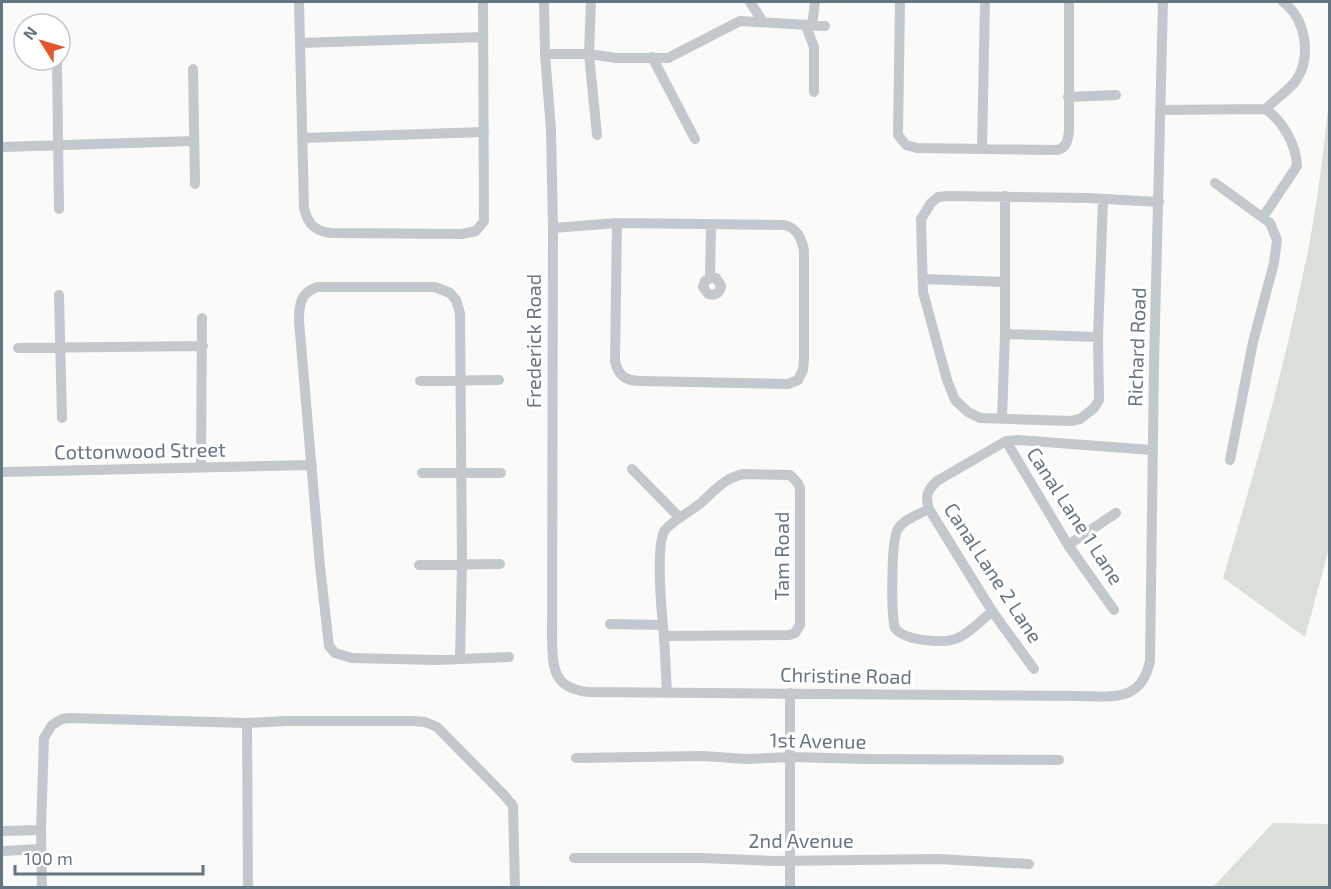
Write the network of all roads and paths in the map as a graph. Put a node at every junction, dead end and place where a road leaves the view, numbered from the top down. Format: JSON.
{"nodes":[{"id":1,"x":299,"y":2,"type":"edge"},
{"id":2,"x":483,"y":2,"type":"edge"},
{"id":3,"x":544,"y":2,"type":"edge"},
{"id":4,"x":591,"y":2,"type":"edge"},
{"id":5,"x":750,"y":2,"type":"edge"},
{"id":6,"x":814,"y":2,"type":"edge"},
{"id":7,"x":900,"y":2,"type":"edge"},
{"id":8,"x":985,"y":2,"type":"edge"},
{"id":9,"x":1069,"y":2,"type":"edge"},
{"id":10,"x":1163,"y":2,"type":"edge"},
{"id":11,"x":1282,"y":2,"type":"edge"},
{"id":12,"x":763,"y":22,"type":"junction"},
{"id":13,"x":809,"y":26,"type":"junction"},
{"id":14,"x":825,"y":26,"type":"dead end"},
{"id":15,"x":483,"y":37,"type":"junction"},
{"id":16,"x":300,"y":43,"type":"junction"},
{"id":17,"x":545,"y":54,"type":"junction"},
{"id":18,"x":589,"y":54,"type":"junction"},
{"id":19,"x":652,"y":57,"type":"junction"},
{"id":20,"x":193,"y":69,"type":"dead end"},
{"id":21,"x":57,"y":72,"type":"edge"},
{"id":22,"x":814,"y":92,"type":"dead end"},
{"id":23,"x":1116,"y":95,"type":"dead end"},
{"id":24,"x":1068,"y":97,"type":"junction"},
{"id":25,"x":1266,"y":109,"type":"junction"},
{"id":26,"x":1160,"y":110,"type":"junction"},
{"id":27,"x":484,"y":132,"type":"junction"},
{"id":28,"x":597,"y":135,"type":"dead end"},
{"id":29,"x":303,"y":138,"type":"junction"},
{"id":30,"x":695,"y":139,"type":"dead end"},
{"id":31,"x":193,"y":141,"type":"junction"},
{"id":32,"x":57,"y":145,"type":"junction"},
{"id":33,"x":2,"y":147,"type":"edge"},
{"id":34,"x":982,"y":148,"type":"junction"},
{"id":35,"x":1215,"y":183,"type":"dead end"},
{"id":36,"x":195,"y":184,"type":"dead end"},
{"id":37,"x":1005,"y":196,"type":"junction"},
{"id":38,"x":1103,"y":200,"type":"junction"},
{"id":39,"x":1159,"y":202,"type":"junction"},
{"id":40,"x":59,"y":209,"type":"dead end"},
{"id":41,"x":1263,"y":217,"type":"junction"},
{"id":42,"x":617,"y":223,"type":"junction"},
{"id":43,"x":711,"y":224,"type":"junction"},
{"id":44,"x":553,"y":228,"type":"junction"},
{"id":45,"x":710,"y":278,"type":"dead end"},
{"id":46,"x":923,"y":279,"type":"junction"},
{"id":47,"x":1005,"y":282,"type":"junction"},
{"id":48,"x":59,"y":295,"type":"dead end"},
{"id":49,"x":202,"y":318,"type":"dead end"},
{"id":50,"x":1005,"y":334,"type":"junction"},
{"id":51,"x":1098,"y":337,"type":"junction"},
{"id":52,"x":202,"y":346,"type":"junction"},
{"id":53,"x":60,"y":347,"type":"junction"},
{"id":54,"x":18,"y":348,"type":"dead end"},
{"id":55,"x":461,"y":379,"type":"junction"},
{"id":56,"x":499,"y":380,"type":"dead end"},
{"id":57,"x":420,"y":381,"type":"dead end"},
{"id":58,"x":62,"y":418,"type":"dead end"},
{"id":59,"x":1002,"y":418,"type":"junction"},
{"id":60,"x":1006,"y":441,"type":"junction"},
{"id":61,"x":1152,"y":450,"type":"junction"},
{"id":62,"x":1230,"y":460,"type":"dead end"},
{"id":63,"x":312,"y":465,"type":"junction"},
{"id":64,"x":201,"y":467,"type":"junction"},
{"id":65,"x":632,"y":469,"type":"dead end"},
{"id":66,"x":461,"y":471,"type":"junction"},
{"id":67,"x":2,"y":472,"type":"edge"},
{"id":68,"x":422,"y":473,"type":"dead end"},
{"id":69,"x":501,"y":473,"type":"dead end"},
{"id":70,"x":929,"y":509,"type":"junction"},
{"id":71,"x":1116,"y":513,"type":"dead end"},
{"id":72,"x":680,"y":518,"type":"junction"},
{"id":73,"x":1068,"y":545,"type":"junction"},
{"id":74,"x":500,"y":564,"type":"dead end"},
{"id":75,"x":420,"y":565,"type":"dead end"},
{"id":76,"x":462,"y":565,"type":"junction"},
{"id":77,"x":1114,"y":610,"type":"dead end"},
{"id":78,"x":993,"y":611,"type":"junction"},
{"id":79,"x":610,"y":624,"type":"dead end"},
{"id":80,"x":663,"y":631,"type":"junction"},
{"id":81,"x":509,"y":657,"type":"dead end"},
{"id":82,"x":460,"y":659,"type":"junction"},
{"id":83,"x":1034,"y":669,"type":"dead end"},
{"id":84,"x":559,"y":679,"type":"joint"},
{"id":85,"x":1136,"y":690,"type":"joint"},
{"id":86,"x":667,"y":693,"type":"junction"},
{"id":87,"x":789,"y":693,"type":"junction"},
{"id":88,"x":247,"y":723,"type":"junction"},
{"id":89,"x":791,"y":757,"type":"junction"},
{"id":90,"x":576,"y":758,"type":"dead end"},
{"id":91,"x":1059,"y":760,"type":"dead end"},
{"id":92,"x":40,"y":830,"type":"junction"},
{"id":93,"x":2,"y":831,"type":"edge"},
{"id":94,"x":41,"y":849,"type":"junction"},
{"id":95,"x":2,"y":850,"type":"edge"},
{"id":96,"x":574,"y":858,"type":"dead end"},
{"id":97,"x":790,"y":860,"type":"junction"},
{"id":98,"x":1029,"y":864,"type":"dead end"},
{"id":99,"x":42,"y":888,"type":"edge"},
{"id":100,"x":248,"y":888,"type":"edge"},
{"id":101,"x":515,"y":888,"type":"edge"},
{"id":102,"x":790,"y":888,"type":"edge"}],
"edges":[{"from":1,"to":16,"type":"street"},
{"from":2,"to":15,"type":"street"},
{"from":3,"to":17,"type":"street","name":"Frederick Road"},
{"from":4,"to":18,"type":"street"},
{"from":5,"to":12,"type":"street"},
{"from":6,"to":13,"type":"street"},
{"from":7,"to":34,"type":"street"},
{"from":8,"to":34,"type":"street"},
{"from":9,"to":24,"type":"street"},
{"from":10,"to":26,"type":"street","name":"Richard Road"},
{"from":11,"to":25,"type":"street"},
{"from":12,"to":13,"type":"street"},
{"from":12,"to":19,"type":"street"},
{"from":13,"to":14,"type":"street"},
{"from":13,"to":22,"type":"street"},
{"from":15,"to":16,"type":"street"},
{"from":15,"to":27,"type":"street"},
{"from":16,"to":29,"type":"street"},
{"from":17,"to":18,"type":"street"},
{"from":17,"to":44,"type":"street","name":"Frederick Road"},
{"from":18,"to":19,"type":"street"},
{"from":18,"to":28,"type":"street"},
{"from":19,"to":30,"type":"street"},
{"from":20,"to":31,"type":"street"},
{"from":21,"to":32,"type":"street"},
{"from":23,"to":24,"type":"street"},
{"from":24,"to":34,"type":"street"},
{"from":25,"to":26,"type":"street"},
{"from":25,"to":41,"type":"street"},
{"from":26,"to":39,"type":"street","name":"Richard Road"},
{"from":27,"to":29,"type":"street"},
{"from":27,"to":29,"type":"street"},
{"from":31,"to":32,"type":"street"},
{"from":31,"to":36,"type":"street"},
{"from":32,"to":33,"type":"street"},
{"from":32,"to":40,"type":"street"},
{"from":35,"to":41,"type":"street"},
{"from":37,"to":38,"type":"street"},
{"from":37,"to":46,"type":"street"},
{"from":37,"to":47,"type":"street"},
{"from":38,"to":39,"type":"street"},
{"from":38,"to":51,"type":"street"},
{"from":39,"to":61,"type":"street","name":"Richard Road"},
{"from":41,"to":62,"type":"street"},
{"from":42,"to":43,"type":"street"},
{"from":42,"to":43,"type":"street"},
{"from":42,"to":44,"type":"street"},
{"from":43,"to":45,"type":"street"},
{"from":44,"to":84,"type":"street","name":"Frederick Road"},
{"from":46,"to":47,"type":"street"},
{"from":46,"to":59,"type":"street"},
{"from":47,"to":50,"type":"street"},
{"from":48,"to":53,"type":"street"},
{"from":49,"to":52,"type":"street"},
{"from":50,"to":51,"type":"street"},
{"from":50,"to":59,"type":"street"},
{"from":51,"to":59,"type":"street"},
{"from":52,"to":53,"type":"street"},
{"from":52,"to":64,"type":"street"},
{"from":53,"to":54,"type":"street"},
{"from":53,"to":58,"type":"street"},
{"from":55,"to":56,"type":"street"},
{"from":55,"to":57,"type":"street"},
{"from":55,"to":63,"type":"street"},
{"from":55,"to":66,"type":"street"},
{"from":60,"to":61,"type":"street"},
{"from":60,"to":70,"type":"street","name":"Canal Lane 2 Lane"},
{"from":60,"to":73,"type":"street","name":"Canal Lane 1 Lane"},
{"from":61,"to":85,"type":"street","name":"Richard Road"},
{"from":63,"to":64,"type":"street","name":"Cottonwood Street"},
{"from":63,"to":82,"type":"street"},
{"from":64,"to":67,"type":"street","name":"Cottonwood Street"},
{"from":65,"to":72,"type":"street"},
{"from":66,"to":68,"type":"street"},
{"from":66,"to":69,"type":"street"},
{"from":66,"to":76,"type":"street"},
{"from":70,"to":78,"type":"street","name":"Canal Lane 2 Lane"},
{"from":70,"to":78,"type":"street"},
{"from":71,"to":73,"type":"street"},
{"from":72,"to":80,"type":"street","name":"Tam Road"},
{"from":72,"to":80,"type":"street","name":"Tam Road"},
{"from":73,"to":77,"type":"street","name":"Canal Lane 1 Lane"},
{"from":74,"to":76,"type":"street"},
{"from":75,"to":76,"type":"street"},
{"from":76,"to":82,"type":"street"},
{"from":78,"to":83,"type":"street","name":"Canal Lane 2 Lane"},
{"from":79,"to":80,"type":"street","name":"Tam Road"},
{"from":80,"to":86,"type":"street","name":"Tam Road"},
{"from":81,"to":82,"type":"street"},
{"from":84,"to":86,"type":"street","name":"Christine Road"},
{"from":85,"to":87,"type":"street","name":"Christine Road"},
{"from":86,"to":87,"type":"street","name":"Christine Road"},
{"from":87,"to":89,"type":"street"},
{"from":88,"to":92,"type":"street"},
{"from":88,"to":100,"type":"street"},
{"from":88,"to":101,"type":"street"},
{"from":89,"to":90,"type":"street","name":"1st Avenue"},
{"from":89,"to":91,"type":"street","name":"1st Avenue"},
{"from":89,"to":97,"type":"street"},
{"from":92,"to":93,"type":"street"},
{"from":92,"to":94,"type":"street"},
{"from":94,"to":95,"type":"street"},
{"from":94,"to":99,"type":"street"},
{"from":96,"to":97,"type":"street","name":"2nd Avenue"},
{"from":97,"to":98,"type":"street","name":"2nd Avenue"},
{"from":97,"to":102,"type":"street"}]}
